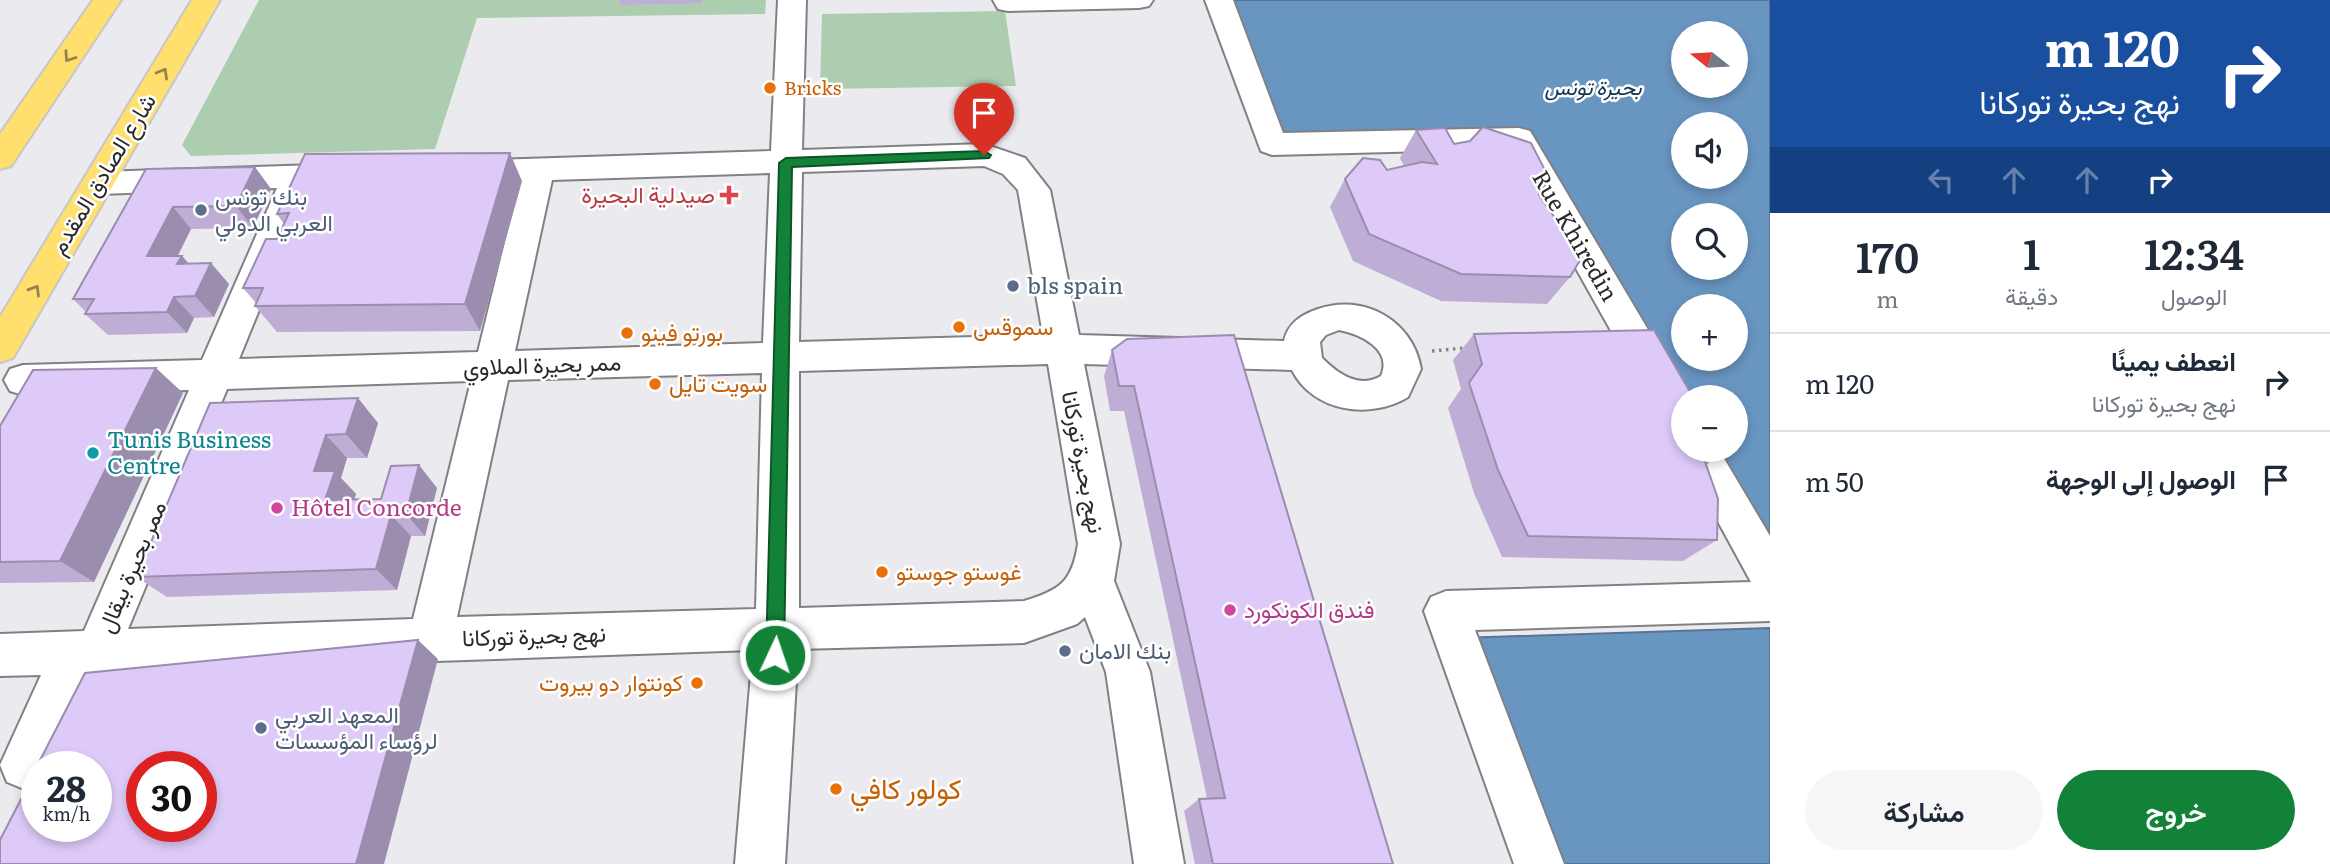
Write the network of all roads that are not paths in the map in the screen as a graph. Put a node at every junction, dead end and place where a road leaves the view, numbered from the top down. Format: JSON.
{"nodes":[{"id":1,"x":107,"y":0,"type":"edge"},
{"id":2,"x":205,"y":0,"type":"edge"},
{"id":3,"x":792,"y":0,"type":"edge"},
{"id":4,"x":1007,"y":0,"type":"edge"},
{"id":5,"x":1139,"y":0,"type":"edge"},
{"id":6,"x":1219,"y":0,"type":"edge"},
{"id":7,"x":0,"y":158,"type":"edge"},
{"id":8,"x":786,"y":163,"type":"junction"},
{"id":9,"x":538,"y":171,"type":"junction"},
{"id":10,"x":432,"y":173,"type":"edge"},
{"id":11,"x":378,"y":174,"type":"edge"},
{"id":12,"x":298,"y":176,"type":"junction"},
{"id":13,"x":98,"y":183,"type":"junction"},
{"id":14,"x":0,"y":348,"type":"edge"},
{"id":15,"x":1061,"y":349,"type":"junction"},
{"id":16,"x":1301,"y":356,"type":"junction"},
{"id":17,"x":782,"y":357,"type":"junction"},
{"id":18,"x":493,"y":367,"type":"junction"},
{"id":19,"x":214,"y":374,"type":"junction"},
{"id":20,"x":23,"y":380,"type":"dead end"},
{"id":21,"x":1671,"y":403,"type":"edge"},
{"id":22,"x":1705,"y":462,"type":"edge"},
{"id":23,"x":1770,"y":575,"type":"edge"},
{"id":24,"x":1093,"y":581,"type":"junction"},
{"id":25,"x":1770,"y":601,"type":"edge"},
{"id":26,"x":777,"y":629,"type":"junction"},
{"id":27,"x":430,"y":639,"type":"junction"},
{"id":28,"x":86,"y":650,"type":"junction"},
{"id":29,"x":0,"y":655,"type":"edge"},
{"id":30,"x":37,"y":751,"type":"edge"},
{"id":31,"x":761,"y":864,"type":"edge"},
{"id":32,"x":1159,"y":864,"type":"edge"},
{"id":33,"x":1539,"y":864,"type":"edge"}],
"edges":[{"from":1,"to":7,"type":"main road","one_way":true},
{"from":13,"to":2,"type":"main road","name":"شارع الصادق المقدم","one_way":true},
{"from":3,"to":8,"type":"street"},
{"from":4,"to":5,"type":"street"},
{"from":6,"to":21,"type":"street","name":"Rue Khiredin"},
{"from":8,"to":9,"type":"street","name":"نهج بحيرة توركانا"},
{"from":8,"to":15,"type":"street","name":"نهج بحيرة توركانا"},
{"from":8,"to":17,"type":"street"},
{"from":9,"to":10,"type":"street","name":"نهج بحيرة توركانا"},
{"from":9,"to":18,"type":"street"},
{"from":11,"to":12,"type":"street"},
{"from":12,"to":13,"type":"street"},
{"from":12,"to":19,"type":"street","name":"ممر بحيرة بيقال"},
{"from":14,"to":13,"type":"main road","name":"شارع الصادق المقدم","one_way":true},
{"from":15,"to":16,"type":"street","name":"ممر بحيرة الملاوي"},
{"from":15,"to":17,"type":"street","name":"ممر بحيرة الملاوي"},
{"from":15,"to":24,"type":"street","name":"نهج بحيرة توركانا"},
{"from":16,"to":16,"type":"street"},
{"from":17,"to":18,"type":"street","name":"ممر بحيرة الملاوي"},
{"from":17,"to":26,"type":"street"},
{"from":18,"to":19,"type":"street","name":"ممر بحيرة الملاوي"},
{"from":18,"to":27,"type":"street"},
{"from":19,"to":20,"type":"street","name":"ممر بحيرة الملاوي"},
{"from":19,"to":28,"type":"street","name":"ممر بحيرة بيقال"},
{"from":22,"to":23,"type":"street"},
{"from":24,"to":26,"type":"street","name":"نهج بحيرة توركانا"},
{"from":24,"to":32,"type":"street"},
{"from":25,"to":33,"type":"street"},
{"from":26,"to":27,"type":"street","name":"نهج بحيرة توركانا"},
{"from":26,"to":31,"type":"street"},
{"from":27,"to":28,"type":"street","name":"نهج بحيرة توركانا"},
{"from":28,"to":29,"type":"street","name":"نهج بحيرة توركانا"},
{"from":28,"to":30,"type":"street","name":"ممر بحيرة بيقال"}]}
